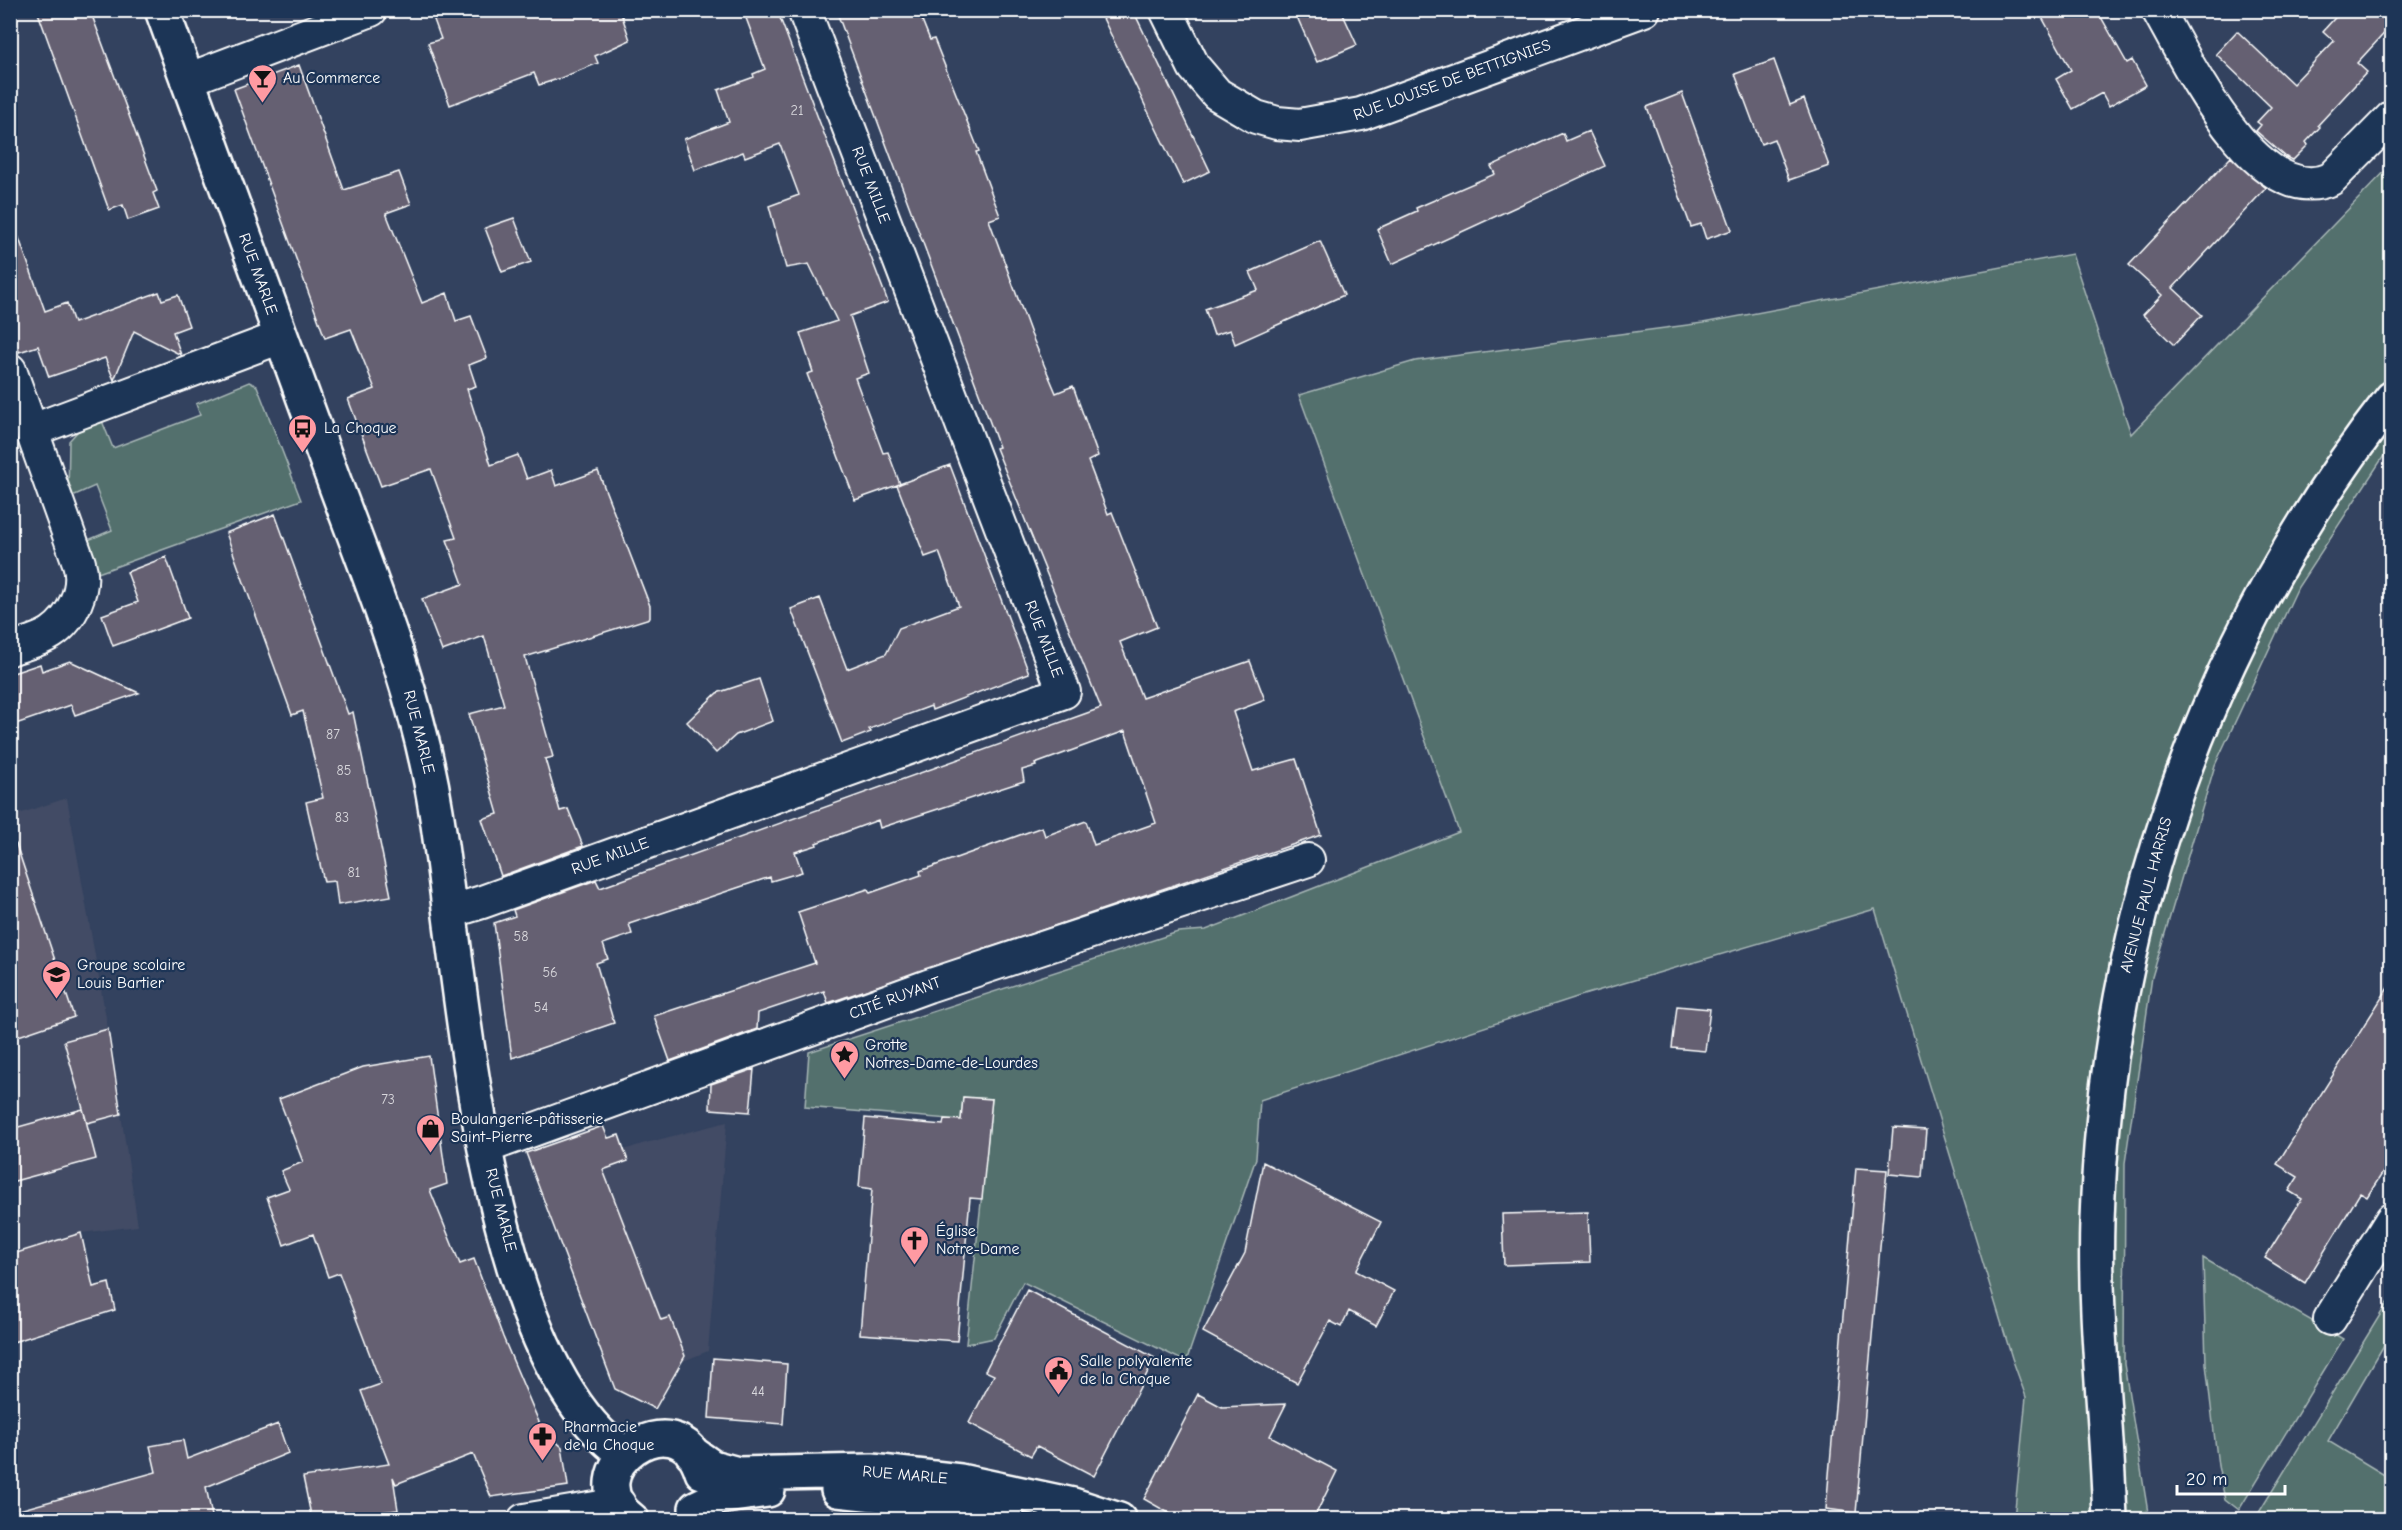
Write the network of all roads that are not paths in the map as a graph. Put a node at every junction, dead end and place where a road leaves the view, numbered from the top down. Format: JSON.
{"nodes":[{"id":1,"x":162,"y":10,"type":"edge"},
{"id":2,"x":371,"y":10,"type":"edge"},
{"id":3,"x":804,"y":10,"type":"edge"},
{"id":4,"x":1166,"y":10,"type":"edge"},
{"id":5,"x":1644,"y":10,"type":"edge"},
{"id":6,"x":2158,"y":10,"type":"edge"},
{"id":7,"x":187,"y":80,"type":"junction"},
{"id":8,"x":2391,"y":117,"type":"edge"},
{"id":9,"x":281,"y":337,"type":"junction"},
{"id":10,"x":10,"y":370,"type":"edge"},
{"id":11,"x":2391,"y":398,"type":"edge"},
{"id":12,"x":33,"y":430,"type":"junction"},
{"id":13,"x":10,"y":649,"type":"edge"},
{"id":14,"x":1308,"y":860,"type":"dead end"},
{"id":15,"x":450,"y":912,"type":"junction"},
{"id":16,"x":486,"y":1147,"type":"junction"},
{"id":17,"x":2389,"y":1228,"type":"edge"},
{"id":18,"x":2330,"y":1319,"type":"dead end"},
{"id":19,"x":2108,"y":1449,"type":"junction"},
{"id":20,"x":692,"y":1453,"type":"junction"},
{"id":21,"x":624,"y":1454,"type":"junction"},
{"id":22,"x":626,"y":1512,"type":"edge"},
{"id":23,"x":690,"y":1514,"type":"edge"},
{"id":24,"x":524,"y":1520,"type":"edge"},
{"id":25,"x":1007,"y":1520,"type":"edge"},
{"id":26,"x":1119,"y":1520,"type":"edge"},
{"id":27,"x":2110,"y":1520,"type":"edge"},
{"id":28,"x":2126,"y":1520,"type":"edge"}],
"edges":[{"from":1,"to":7,"type":"main road","name":"RUE MARLE"},
{"from":2,"to":7,"type":"street"},
{"from":3,"to":15,"type":"street","name":"RUE MILLE"},
{"from":4,"to":5,"type":"street","name":"RUE LOUISE DE BETTIGNIES"},
{"from":6,"to":8,"type":"street"},
{"from":7,"to":9,"type":"main road","name":"RUE MARLE"},
{"from":9,"to":12,"type":"street"},
{"from":9,"to":15,"type":"main road","name":"RUE MARLE"},
{"from":10,"to":12,"type":"street"},
{"from":11,"to":19,"type":"main road","name":"AVENUE PAUL HARRIS"},
{"from":12,"to":13,"type":"street"},
{"from":14,"to":16,"type":"street","name":"CITÉ RUYANT"},
{"from":15,"to":16,"type":"main road","name":"RUE MARLE"},
{"from":16,"to":21,"type":"main road","name":"RUE MARLE"},
{"from":17,"to":18,"type":"street"},
{"from":19,"to":27,"type":"main road","name":"AVENUE PAUL HARRIS"},
{"from":19,"to":28,"type":"main road","name":"AVENUE PAUL HARRIS"},
{"from":20,"to":21,"type":"main road","name":"RUE MARLE"},
{"from":20,"to":23,"type":"main road"},
{"from":20,"to":26,"type":"main road","name":"RUE MARLE"},
{"from":21,"to":22,"type":"main road"},
{"from":22,"to":24,"type":"street"},
{"from":23,"to":25,"type":"main road","name":"RUE MARLE"}]}
